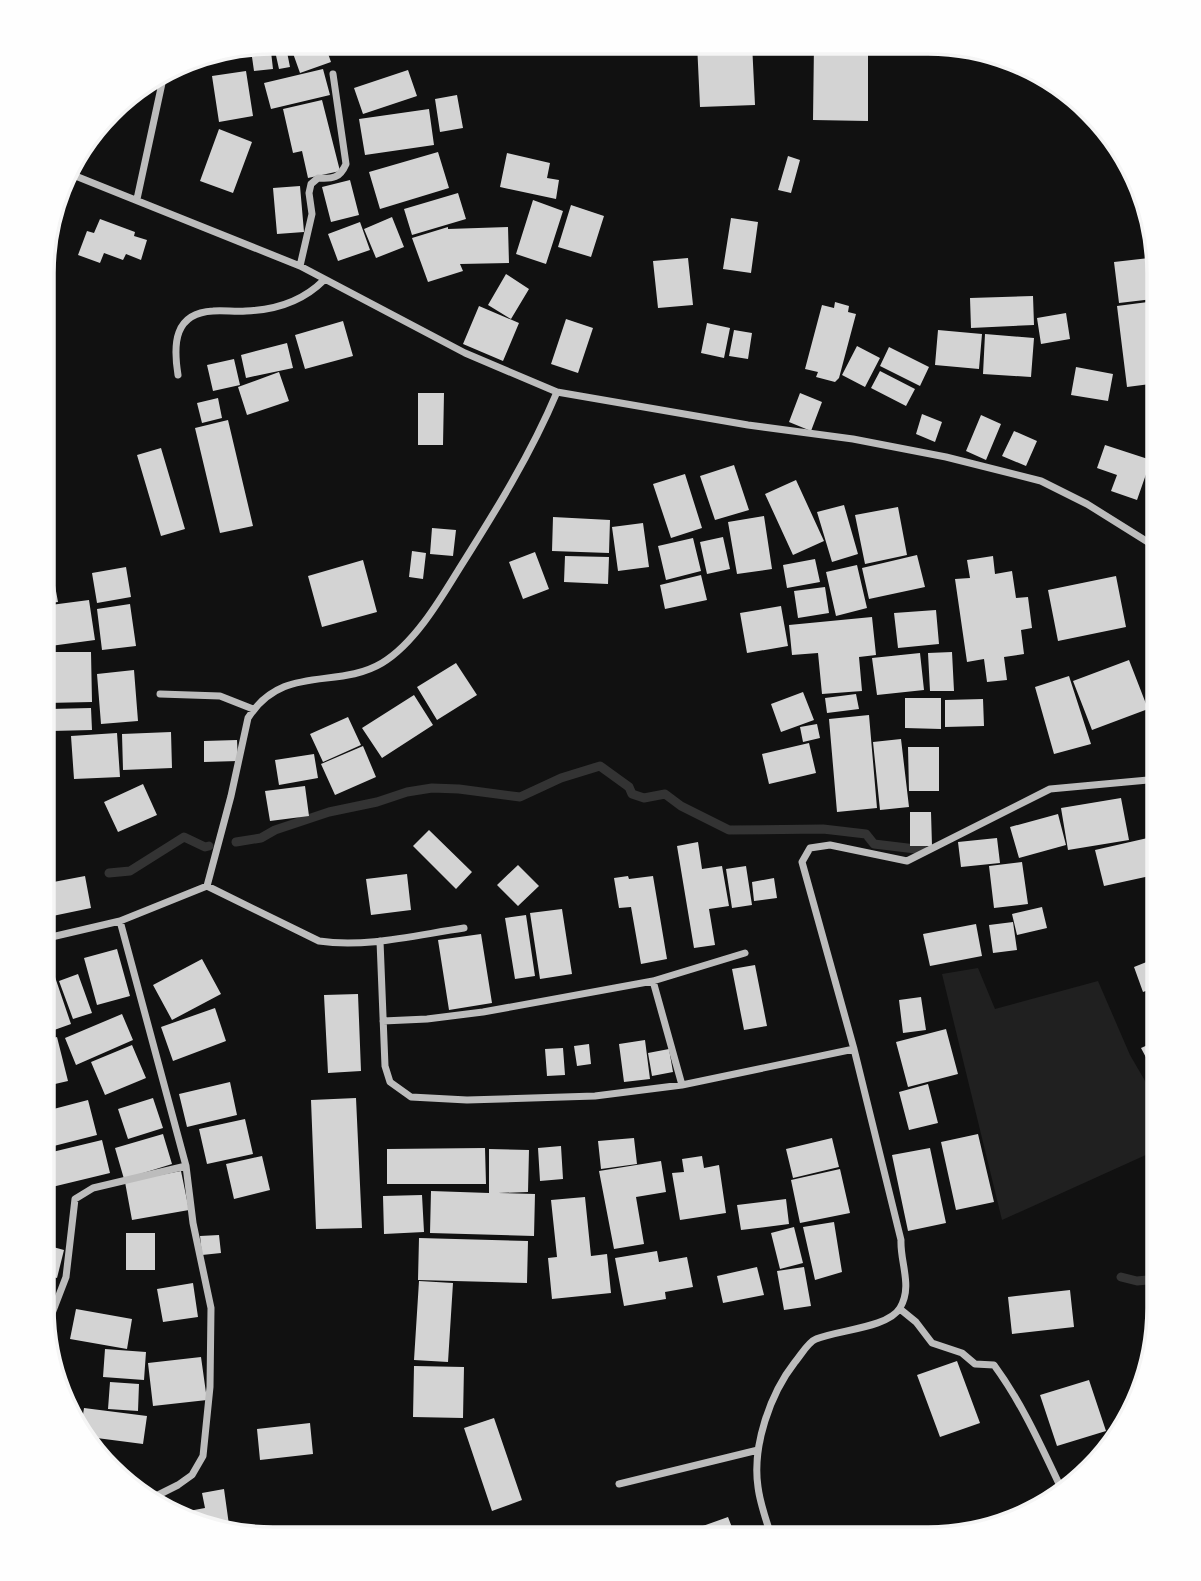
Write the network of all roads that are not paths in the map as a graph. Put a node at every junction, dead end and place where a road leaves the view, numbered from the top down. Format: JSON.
{"nodes":[{"id":1,"x":333,"y":74,"type":"dead end"},
{"id":2,"x":162,"y":85,"type":"edge"},
{"id":3,"x":77,"y":177,"type":"edge"},
{"id":4,"x":137,"y":199,"type":"junction"},
{"id":5,"x":300,"y":266,"type":"junction"},
{"id":6,"x":324,"y":280,"type":"junction"},
{"id":7,"x":178,"y":375,"type":"dead end"},
{"id":8,"x":557,"y":392,"type":"junction"},
{"id":9,"x":1147,"y":543,"type":"edge"},
{"id":10,"x":160,"y":694,"type":"dead end"},
{"id":11,"x":254,"y":709,"type":"junction"},
{"id":12,"x":1147,"y":780,"type":"edge"},
{"id":13,"x":207,"y":886,"type":"junction"},
{"id":14,"x":120,"y":921,"type":"junction"},
{"id":15,"x":464,"y":928,"type":"dead end"},
{"id":16,"x":54,"y":936,"type":"edge"},
{"id":17,"x":380,"y":941,"type":"junction"},
{"id":18,"x":745,"y":953,"type":"dead end"},
{"id":19,"x":653,"y":981,"type":"junction"},
{"id":20,"x":383,"y":1021,"type":"junction"},
{"id":21,"x":854,"y":1049,"type":"junction"},
{"id":22,"x":682,"y":1085,"type":"junction"},
{"id":23,"x":186,"y":1166,"type":"junction"},
{"id":24,"x":54,"y":1308,"type":"edge"},
{"id":25,"x":900,"y":1309,"type":"junction"},
{"id":26,"x":758,"y":1450,"type":"junction"},
{"id":27,"x":1059,"y":1483,"type":"edge"},
{"id":28,"x":618,"y":1484,"type":"dead end"},
{"id":29,"x":159,"y":1494,"type":"edge"},
{"id":30,"x":769,"y":1527,"type":"edge"}],
"edges":[{"from":1,"to":5,"type":"street"},
{"from":2,"to":4,"type":"street"},
{"from":3,"to":4,"type":"street"},
{"from":4,"to":5,"type":"street"},
{"from":5,"to":6,"type":"street"},
{"from":6,"to":7,"type":"street"},
{"from":6,"to":8,"type":"street"},
{"from":8,"to":9,"type":"street"},
{"from":8,"to":11,"type":"street"},
{"from":10,"to":11,"type":"street"},
{"from":11,"to":13,"type":"street"},
{"from":12,"to":21,"type":"street"},
{"from":13,"to":14,"type":"street"},
{"from":13,"to":17,"type":"street"},
{"from":14,"to":16,"type":"street"},
{"from":14,"to":23,"type":"street"},
{"from":15,"to":17,"type":"street"},
{"from":17,"to":20,"type":"street"},
{"from":18,"to":19,"type":"street"},
{"from":19,"to":20,"type":"street"},
{"from":19,"to":22,"type":"street"},
{"from":20,"to":22,"type":"street"},
{"from":21,"to":22,"type":"street"},
{"from":21,"to":25,"type":"street"},
{"from":23,"to":24,"type":"street"},
{"from":23,"to":29,"type":"street"},
{"from":25,"to":26,"type":"street"},
{"from":25,"to":27,"type":"street"},
{"from":26,"to":28,"type":"street"},
{"from":26,"to":30,"type":"street"}]}
